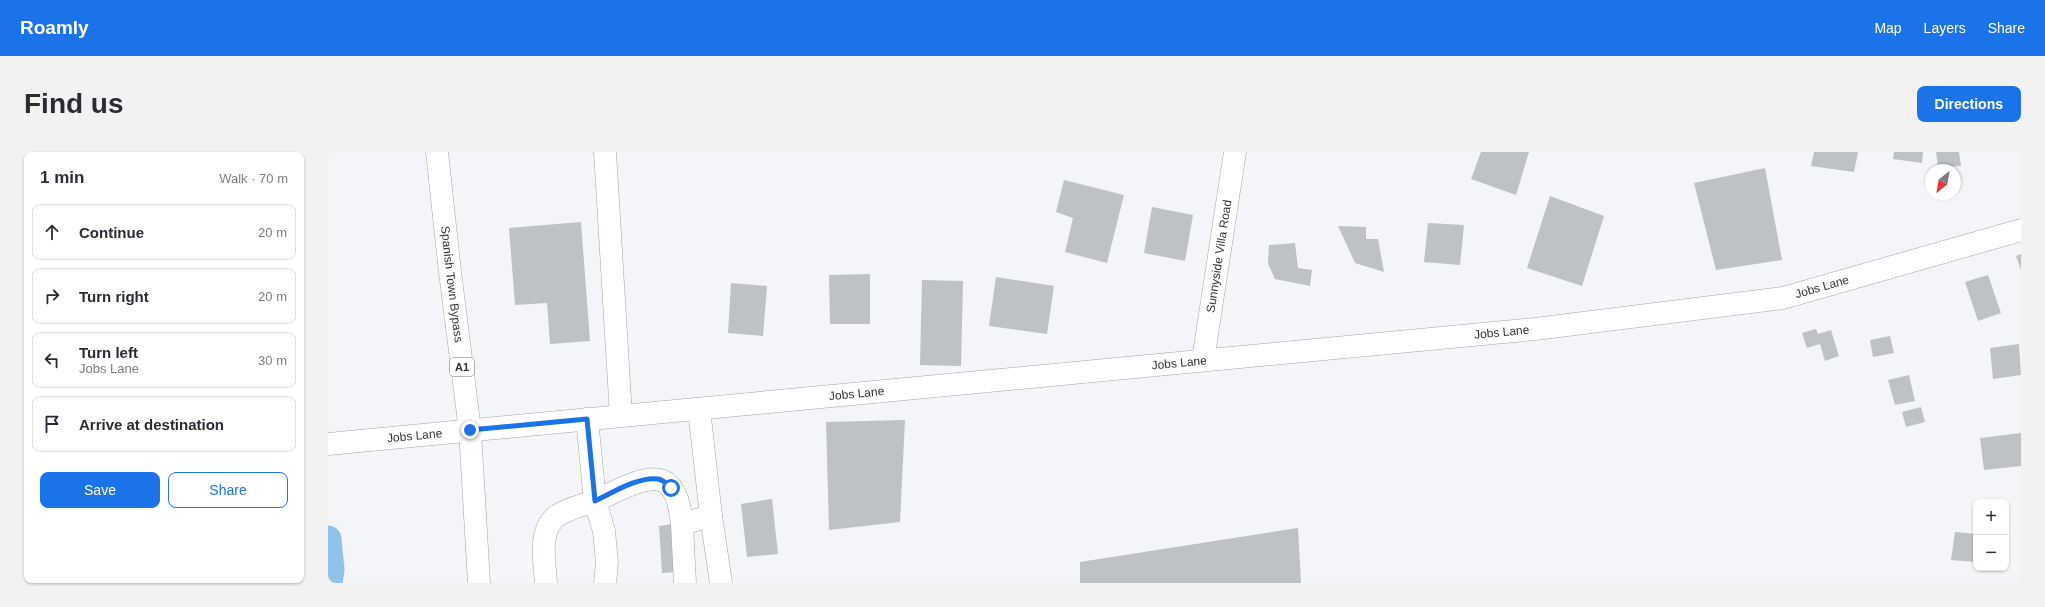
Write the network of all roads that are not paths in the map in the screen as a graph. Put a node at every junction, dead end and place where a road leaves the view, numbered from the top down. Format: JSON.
{"nodes":[{"id":1,"x":437,"y":152,"type":"edge"},
{"id":2,"x":605,"y":152,"type":"edge"},
{"id":3,"x":1235,"y":152,"type":"edge"},
{"id":4,"x":2021,"y":230,"type":"edge"},
{"id":5,"x":1203,"y":360,"type":"junction"},
{"id":6,"x":700,"y":409,"type":"junction"},
{"id":7,"x":621,"y":416,"type":"junction"},
{"id":8,"x":587,"y":419,"type":"junction"},
{"id":9,"x":470,"y":430,"type":"junction"},
{"id":10,"x":328,"y":444,"type":"edge"},
{"id":11,"x":595,"y":501,"type":"junction"},
{"id":12,"x":711,"y":516,"type":"junction"},
{"id":13,"x":682,"y":524,"type":"junction"},
{"id":14,"x":479,"y":583,"type":"edge"},
{"id":15,"x":546,"y":583,"type":"edge"},
{"id":16,"x":605,"y":583,"type":"edge"},
{"id":17,"x":685,"y":583,"type":"edge"},
{"id":18,"x":721,"y":583,"type":"edge"}],
"edges":[{"from":1,"to":9,"type":"street","name":"Spanish Town Bypass","number":"A1"},
{"from":2,"to":7,"type":"street"},
{"from":3,"to":5,"type":"street","name":"Sunnyside Villa Road"},
{"from":4,"to":5,"type":"street","name":"Jobs Lane"},
{"from":5,"to":6,"type":"street","name":"Jobs Lane"},
{"from":6,"to":7,"type":"street","name":"Jobs Lane"},
{"from":6,"to":12,"type":"street"},
{"from":7,"to":8,"type":"street","name":"Jobs Lane"},
{"from":8,"to":9,"type":"street","name":"Jobs Lane"},
{"from":8,"to":11,"type":"street"},
{"from":9,"to":10,"type":"street","name":"Jobs Lane"},
{"from":9,"to":14,"type":"street","name":"Spanish Town Bypass","number":"A1"},
{"from":11,"to":13,"type":"street"},
{"from":11,"to":15,"type":"street"},
{"from":11,"to":16,"type":"street"},
{"from":12,"to":13,"type":"street"},
{"from":12,"to":18,"type":"street"},
{"from":13,"to":17,"type":"street"}]}
